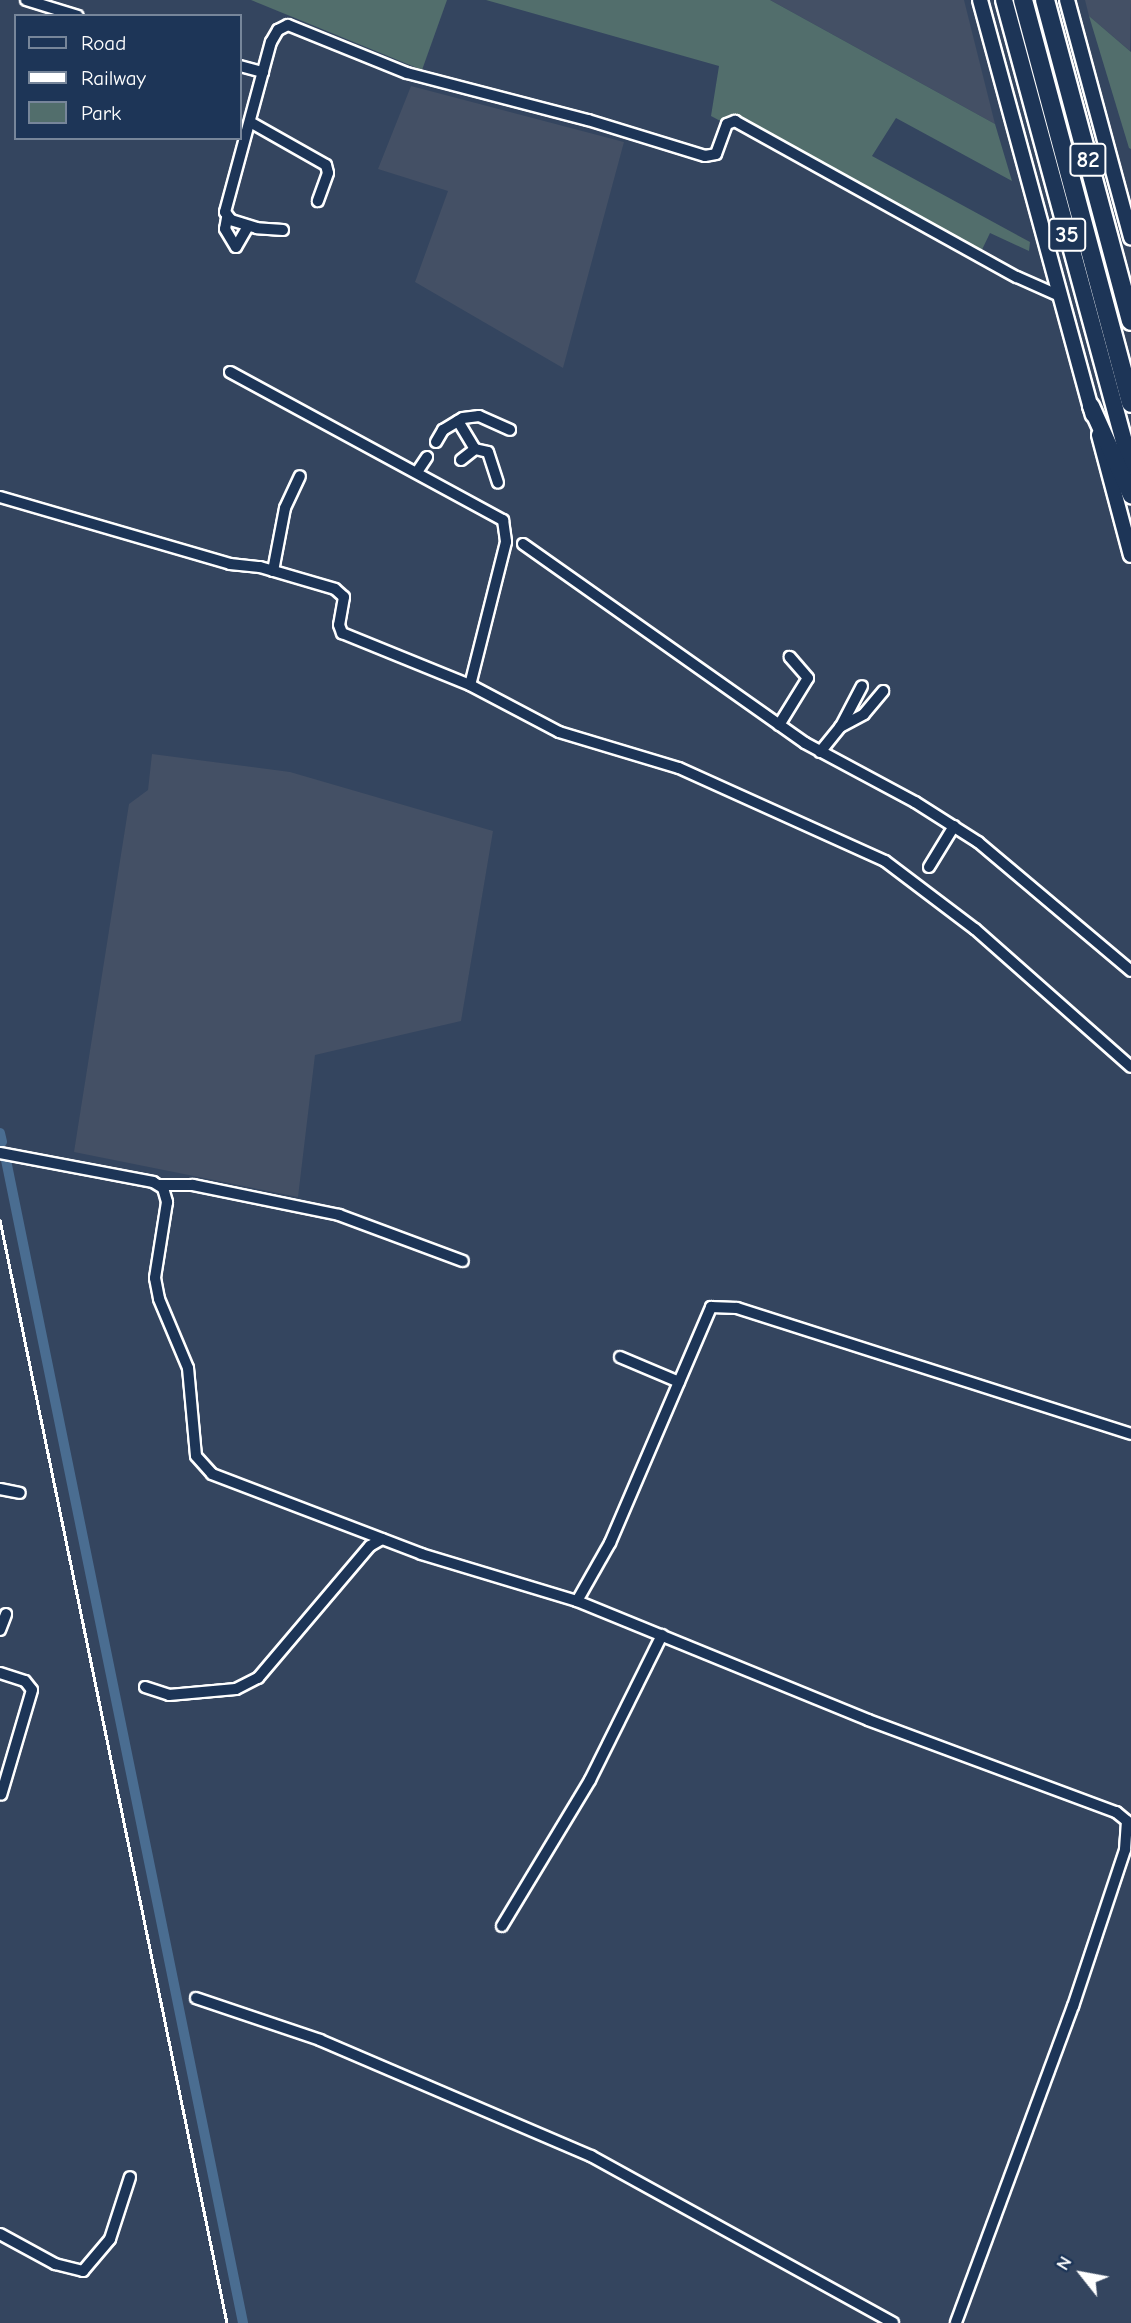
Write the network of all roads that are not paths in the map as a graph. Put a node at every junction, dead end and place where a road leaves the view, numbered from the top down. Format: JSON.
{"nodes":[{"id":1,"x":26,"y":0,"type":"edge"},
{"id":2,"x":980,"y":0,"type":"edge"},
{"id":3,"x":1004,"y":0,"type":"edge"},
{"id":4,"x":1023,"y":0,"type":"edge"},
{"id":5,"x":1044,"y":0,"type":"edge"},
{"id":6,"x":1067,"y":0,"type":"edge"},
{"id":7,"x":72,"y":14,"type":"edge"},
{"id":8,"x":242,"y":67,"type":"edge"},
{"id":9,"x":263,"y":72,"type":"junction"},
{"id":10,"x":250,"y":122,"type":"junction"},
{"id":11,"x":318,"y":201,"type":"dead end"},
{"id":12,"x":227,"y":218,"type":"junction"},
{"id":13,"x":248,"y":226,"type":"junction"},
{"id":14,"x":283,"y":229,"type":"dead end"},
{"id":15,"x":1131,"y":238,"type":"edge"},
{"id":16,"x":1062,"y":297,"type":"junction"},
{"id":17,"x":1131,"y":323,"type":"edge"},
{"id":18,"x":230,"y":372,"type":"dead end"},
{"id":19,"x":1131,"y":403,"type":"edge"},
{"id":20,"x":1091,"y":406,"type":"junction"},
{"id":21,"x":458,"y":421,"type":"junction"},
{"id":22,"x":510,"y":430,"type":"dead end"},
{"id":23,"x":436,"y":442,"type":"dead end"},
{"id":24,"x":475,"y":450,"type":"junction"},
{"id":25,"x":427,"y":457,"type":"dead end"},
{"id":26,"x":460,"y":460,"type":"dead end"},
{"id":27,"x":1131,"y":469,"type":"edge"},
{"id":28,"x":417,"y":472,"type":"junction"},
{"id":29,"x":300,"y":476,"type":"dead end"},
{"id":30,"x":498,"y":482,"type":"dead end"},
{"id":31,"x":1131,"y":495,"type":"edge"},
{"id":32,"x":0,"y":497,"type":"edge"},
{"id":33,"x":523,"y":544,"type":"dead end"},
{"id":34,"x":1131,"y":555,"type":"edge"},
{"id":35,"x":273,"y":571,"type":"junction"},
{"id":36,"x":790,"y":657,"type":"dead end"},
{"id":37,"x":470,"y":685,"type":"junction"},
{"id":38,"x":862,"y":686,"type":"dead end"},
{"id":39,"x":883,"y":691,"type":"dead end"},
{"id":40,"x":779,"y":725,"type":"junction"},
{"id":41,"x":840,"y":727,"type":"junction"},
{"id":42,"x":820,"y":751,"type":"junction"},
{"id":43,"x":954,"y":826,"type":"junction"},
{"id":44,"x":929,"y":867,"type":"dead end"},
{"id":45,"x":1131,"y":971,"type":"edge"},
{"id":46,"x":1131,"y":1067,"type":"edge"},
{"id":47,"x":0,"y":1153,"type":"edge"},
{"id":48,"x":158,"y":1185,"type":"junction"},
{"id":49,"x":463,"y":1261,"type":"dead end"},
{"id":50,"x":620,"y":1357,"type":"dead end"},
{"id":51,"x":679,"y":1382,"type":"junction"},
{"id":52,"x":1131,"y":1434,"type":"edge"},
{"id":53,"x":0,"y":1489,"type":"edge"},
{"id":54,"x":20,"y":1493,"type":"dead end"},
{"id":55,"x":382,"y":1539,"type":"junction"},
{"id":56,"x":577,"y":1601,"type":"junction"},
{"id":57,"x":6,"y":1614,"type":"dead end"},
{"id":58,"x":0,"y":1630,"type":"edge"},
{"id":59,"x":662,"y":1636,"type":"junction"},
{"id":60,"x":0,"y":1673,"type":"edge"},
{"id":61,"x":145,"y":1687,"type":"dead end"},
{"id":62,"x":1,"y":1796,"type":"edge"},
{"id":63,"x":502,"y":1926,"type":"dead end"},
{"id":64,"x":196,"y":1997,"type":"dead end"},
{"id":65,"x":130,"y":2177,"type":"dead end"},
{"id":66,"x":0,"y":2234,"type":"edge"},
{"id":67,"x":893,"y":2323,"type":"edge"},
{"id":68,"x":956,"y":2323,"type":"edge"}],
"edges":[{"from":1,"to":7,"type":"street"},
{"from":2,"to":16,"type":"main road","number":"35"},
{"from":3,"to":27,"type":"highway","number":"35"},
{"from":4,"to":19,"type":"highway","number":"82"},
{"from":5,"to":17,"type":"highway","number":"82"},
{"from":6,"to":15,"type":"main road"},
{"from":8,"to":9,"type":"street"},
{"from":9,"to":10,"type":"street"},
{"from":9,"to":16,"type":"street"},
{"from":10,"to":11,"type":"street"},
{"from":10,"to":12,"type":"street"},
{"from":12,"to":13,"type":"street"},
{"from":12,"to":13,"type":"street"},
{"from":13,"to":14,"type":"street"},
{"from":16,"to":20,"type":"main road","number":"35"},
{"from":18,"to":28,"type":"street"},
{"from":20,"to":31,"type":"highway"},
{"from":20,"to":34,"type":"main road","number":"35"},
{"from":21,"to":22,"type":"street"},
{"from":21,"to":23,"type":"street"},
{"from":21,"to":24,"type":"street"},
{"from":24,"to":26,"type":"street"},
{"from":24,"to":30,"type":"street"},
{"from":25,"to":28,"type":"street"},
{"from":28,"to":37,"type":"street"},
{"from":29,"to":35,"type":"street"},
{"from":32,"to":35,"type":"street"},
{"from":33,"to":40,"type":"street"},
{"from":35,"to":37,"type":"street"},
{"from":36,"to":40,"type":"street"},
{"from":37,"to":46,"type":"street"},
{"from":38,"to":41,"type":"street"},
{"from":39,"to":41,"type":"street"},
{"from":40,"to":42,"type":"street"},
{"from":41,"to":42,"type":"street"},
{"from":42,"to":43,"type":"street"},
{"from":43,"to":44,"type":"street"},
{"from":43,"to":45,"type":"street"},
{"from":47,"to":48,"type":"street"},
{"from":48,"to":49,"type":"street"},
{"from":48,"to":55,"type":"street"},
{"from":50,"to":51,"type":"street"},
{"from":51,"to":52,"type":"street"},
{"from":51,"to":56,"type":"street"},
{"from":53,"to":54,"type":"street"},
{"from":55,"to":56,"type":"street"},
{"from":55,"to":61,"type":"street"},
{"from":56,"to":59,"type":"street"},
{"from":57,"to":58,"type":"street"},
{"from":59,"to":63,"type":"street"},
{"from":59,"to":68,"type":"street"},
{"from":60,"to":62,"type":"street"},
{"from":64,"to":67,"type":"street"},
{"from":65,"to":66,"type":"street"}]}
